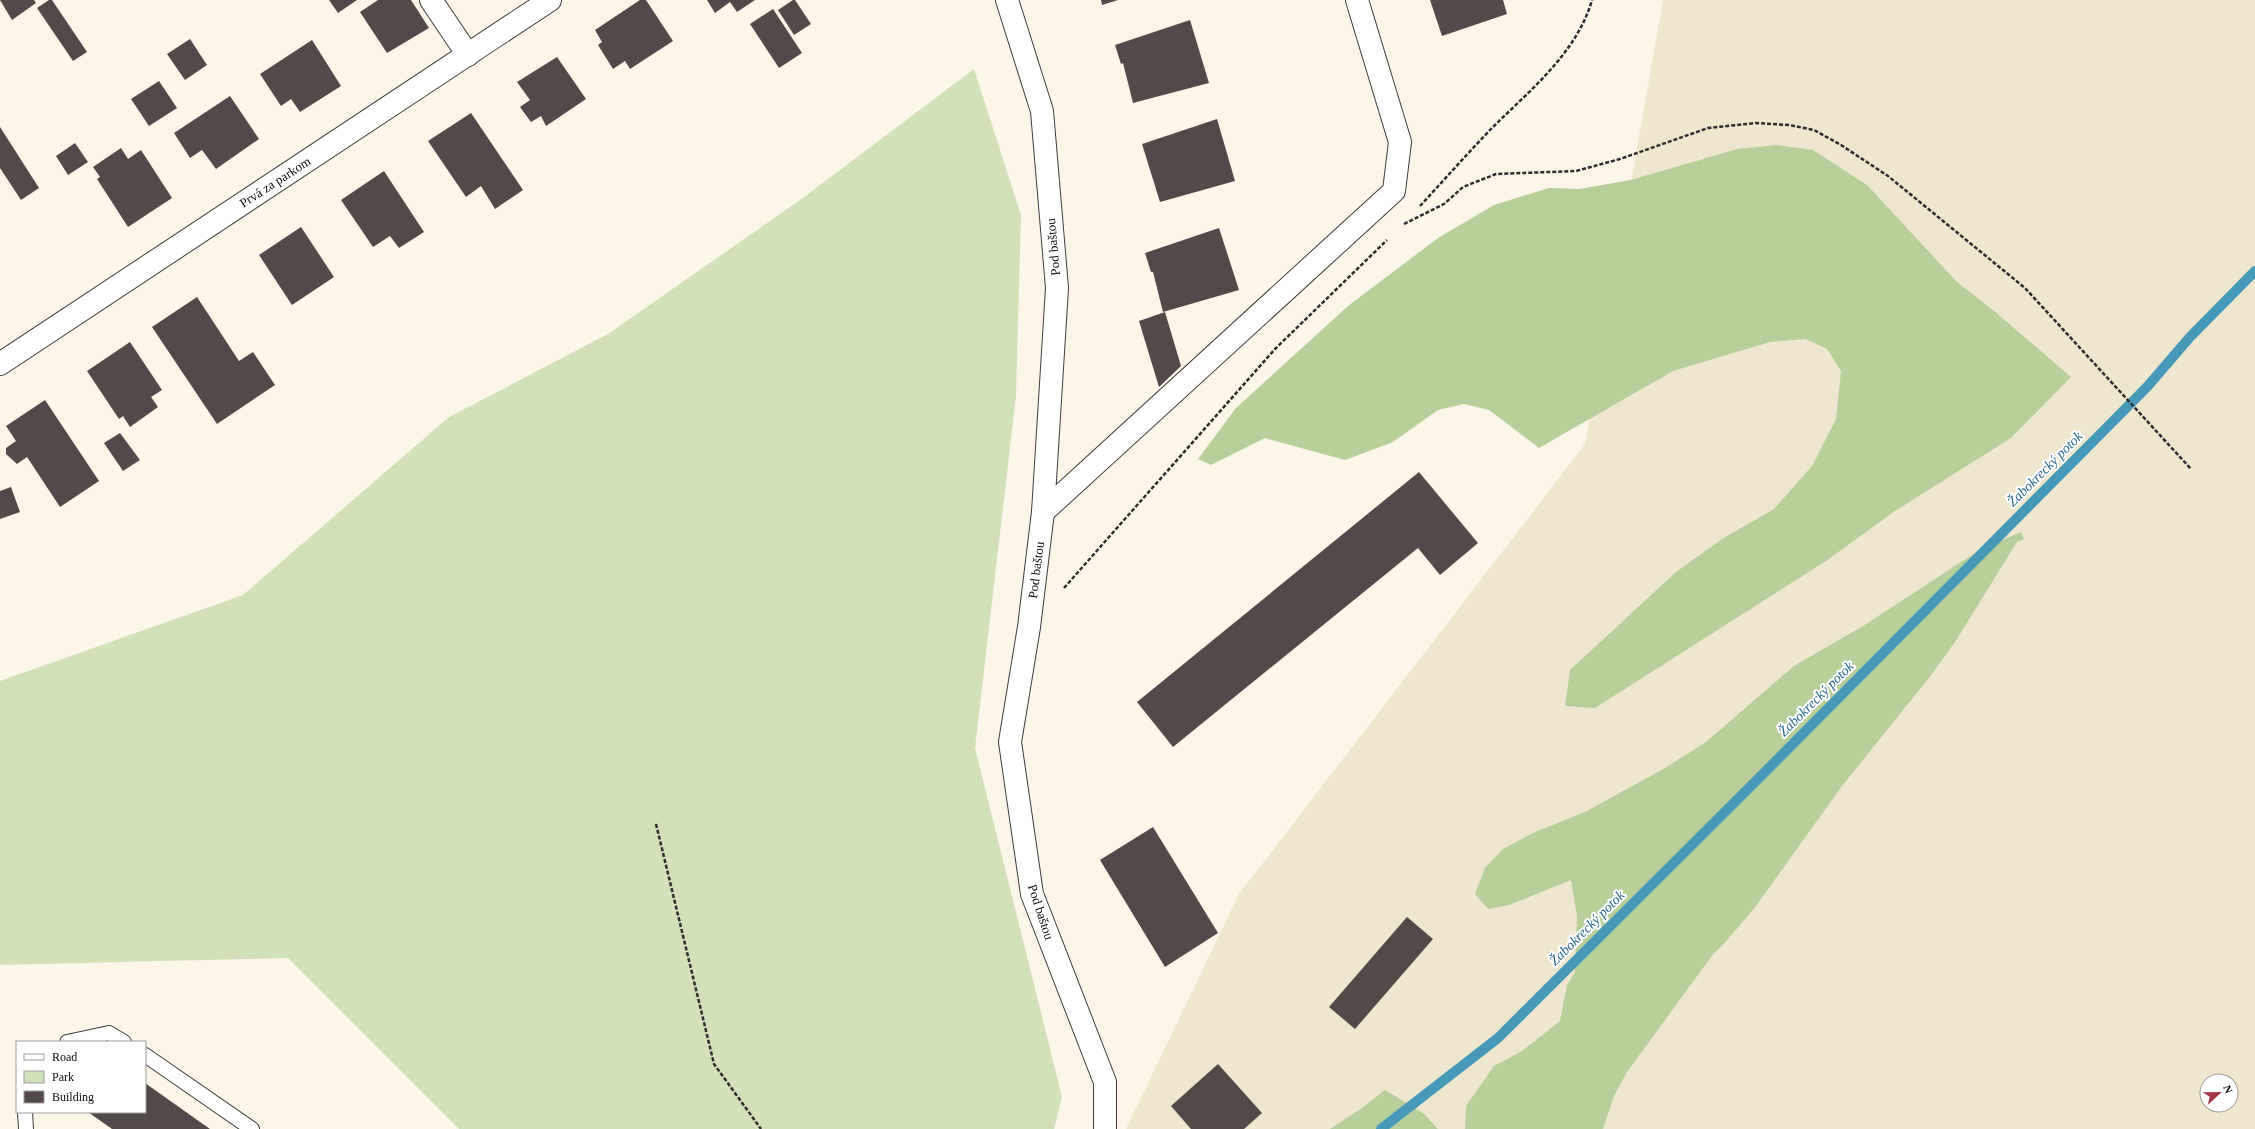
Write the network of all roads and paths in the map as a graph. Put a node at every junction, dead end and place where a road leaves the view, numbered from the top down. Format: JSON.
{"nodes":[{"id":1,"x":431,"y":0,"type":"edge"},
{"id":2,"x":550,"y":0,"type":"edge"},
{"id":3,"x":1007,"y":0,"type":"edge"},
{"id":4,"x":1357,"y":0,"type":"edge"},
{"id":5,"x":1592,"y":0,"type":"edge"},
{"id":6,"x":468,"y":55,"type":"junction"},
{"id":7,"x":1404,"y":224,"type":"junction"},
{"id":8,"x":1398,"y":229,"type":"dead end"},
{"id":9,"x":1393,"y":235,"type":"dead end"},
{"id":10,"x":0,"y":364,"type":"edge"},
{"id":11,"x":2191,"y":469,"type":"dead end"},
{"id":12,"x":1043,"y":512,"type":"junction"},
{"id":13,"x":1060,"y":591,"type":"dead end"},
{"id":14,"x":656,"y":824,"type":"dead end"},
{"id":15,"x":71,"y":1041,"type":"edge"},
{"id":16,"x":122,"y":1041,"type":"edge"},
{"id":17,"x":146,"y":1056,"type":"edge"},
{"id":18,"x":25,"y":1113,"type":"edge"},
{"id":19,"x":26,"y":1129,"type":"edge"},
{"id":20,"x":252,"y":1129,"type":"edge"},
{"id":21,"x":761,"y":1129,"type":"edge"},
{"id":22,"x":1105,"y":1129,"type":"edge"}],
"edges":[{"from":1,"to":6,"type":"street"},
{"from":2,"to":6,"type":"street","name":"Prvá za parkom"},
{"from":3,"to":12,"type":"street","name":"Pod baštou"},
{"from":4,"to":12,"type":"street"},
{"from":5,"to":7,"type":"path"},
{"from":6,"to":10,"type":"street","name":"Prvá za parkom"},
{"from":7,"to":8,"type":"path"},
{"from":7,"to":11,"type":"path"},
{"from":9,"to":13,"type":"path"},
{"from":12,"to":22,"type":"street","name":"Pod baštou"},
{"from":14,"to":21,"type":"path"},
{"from":15,"to":16,"type":"lane"},
{"from":17,"to":20,"type":"lane"},
{"from":18,"to":19,"type":"lane"}]}
